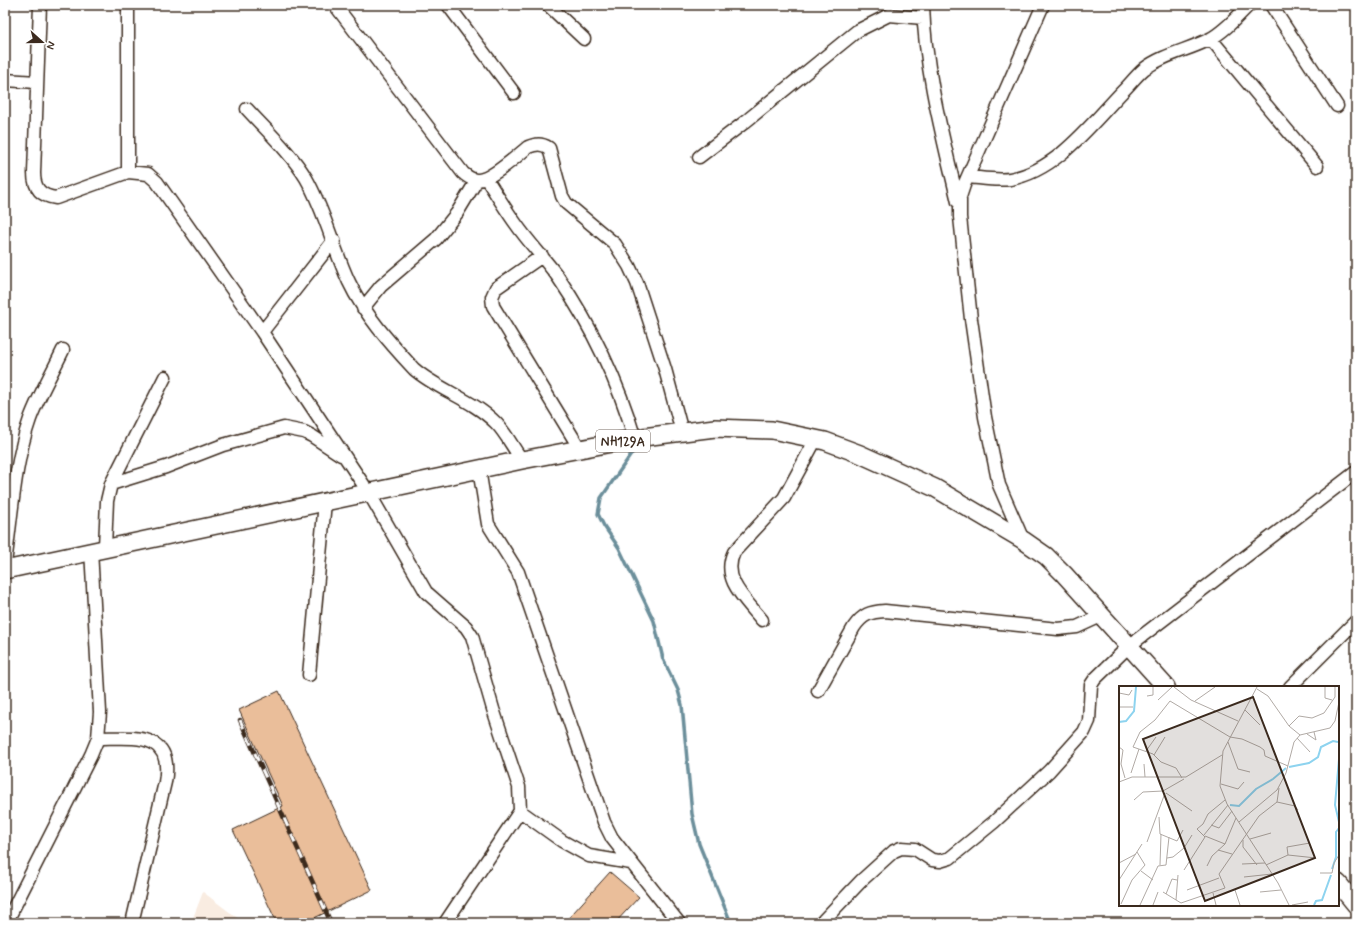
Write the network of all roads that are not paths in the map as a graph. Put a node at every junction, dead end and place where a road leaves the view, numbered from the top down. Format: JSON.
{"nodes":[{"id":1,"x":40,"y":5,"type":"edge"},
{"id":2,"x":128,"y":5,"type":"edge"},
{"id":3,"x":335,"y":5,"type":"edge"},
{"id":4,"x":448,"y":5,"type":"edge"},
{"id":5,"x":548,"y":5,"type":"edge"},
{"id":6,"x":889,"y":5,"type":"edge"},
{"id":7,"x":923,"y":5,"type":"edge"},
{"id":8,"x":1043,"y":5,"type":"edge"},
{"id":9,"x":1249,"y":5,"type":"edge"},
{"id":10,"x":1272,"y":5,"type":"edge"},
{"id":11,"x":903,"y":15,"type":"junction"},
{"id":12,"x":923,"y":18,"type":"junction"},
{"id":13,"x":584,"y":39,"type":"dead end"},
{"id":14,"x":1210,"y":39,"type":"junction"},
{"id":15,"x":5,"y":80,"type":"edge"},
{"id":16,"x":37,"y":82,"type":"junction"},
{"id":17,"x":514,"y":93,"type":"dead end"},
{"id":18,"x":1337,"y":106,"type":"dead end"},
{"id":19,"x":247,"y":109,"type":"dead end"},
{"id":20,"x":699,"y":156,"type":"dead end"},
{"id":21,"x":1316,"y":166,"type":"dead end"},
{"id":22,"x":128,"y":172,"type":"junction"},
{"id":23,"x":968,"y":177,"type":"junction"},
{"id":24,"x":481,"y":179,"type":"junction"},
{"id":25,"x":959,"y":206,"type":"junction"},
{"id":26,"x":334,"y":240,"type":"junction"},
{"id":27,"x":542,"y":256,"type":"junction"},
{"id":28,"x":363,"y":308,"type":"junction"},
{"id":29,"x":262,"y":332,"type":"junction"},
{"id":30,"x":63,"y":350,"type":"dead end"},
{"id":31,"x":165,"y":377,"type":"dead end"},
{"id":32,"x":682,"y":432,"type":"junction"},
{"id":33,"x":635,"y":439,"type":"junction"},
{"id":34,"x":816,"y":439,"type":"junction"},
{"id":35,"x":580,"y":449,"type":"junction"},
{"id":36,"x":346,"y":458,"type":"junction"},
{"id":37,"x":522,"y":460,"type":"junction"},
{"id":38,"x":479,"y":469,"type":"junction"},
{"id":39,"x":1356,"y":472,"type":"edge"},
{"id":40,"x":111,"y":484,"type":"junction"},
{"id":41,"x":369,"y":493,"type":"junction"},
{"id":42,"x":325,"y":502,"type":"junction"},
{"id":43,"x":1023,"y":540,"type":"junction"},
{"id":44,"x":98,"y":549,"type":"junction"},
{"id":45,"x":5,"y":563,"type":"edge"},
{"id":46,"x":5,"y":570,"type":"edge"},
{"id":47,"x":1101,"y":616,"type":"junction"},
{"id":48,"x":762,"y":620,"type":"dead end"},
{"id":49,"x":1356,"y":621,"type":"edge"},
{"id":50,"x":1129,"y":646,"type":"junction"},
{"id":51,"x":309,"y":675,"type":"dead end"},
{"id":52,"x":1165,"y":686,"type":"edge"},
{"id":53,"x":1291,"y":686,"type":"edge"},
{"id":54,"x":818,"y":691,"type":"dead end"},
{"id":55,"x":98,"y":738,"type":"junction"},
{"id":56,"x":520,"y":811,"type":"junction"},
{"id":57,"x":630,"y":863,"type":"junction"},
{"id":58,"x":1339,"y":884,"type":"edge"},
{"id":59,"x":1356,"y":905,"type":"edge"},
{"id":60,"x":6,"y":923,"type":"edge"},
{"id":61,"x":132,"y":923,"type":"edge"},
{"id":62,"x":445,"y":923,"type":"edge"},
{"id":63,"x":679,"y":923,"type":"edge"},
{"id":64,"x":821,"y":923,"type":"edge"}],
"edges":[{"from":1,"to":16,"type":"street"},
{"from":2,"to":22,"type":"street"},
{"from":3,"to":24,"type":"street"},
{"from":4,"to":17,"type":"street"},
{"from":5,"to":13,"type":"street"},
{"from":6,"to":11,"type":"street"},
{"from":7,"to":12,"type":"street"},
{"from":8,"to":23,"type":"street"},
{"from":9,"to":14,"type":"street"},
{"from":10,"to":18,"type":"street"},
{"from":11,"to":12,"type":"street"},
{"from":11,"to":20,"type":"street"},
{"from":12,"to":25,"type":"street"},
{"from":14,"to":21,"type":"street"},
{"from":14,"to":23,"type":"street"},
{"from":15,"to":16,"type":"street"},
{"from":16,"to":22,"type":"street"},
{"from":19,"to":26,"type":"street"},
{"from":22,"to":29,"type":"street"},
{"from":23,"to":25,"type":"street"},
{"from":24,"to":27,"type":"street"},
{"from":24,"to":28,"type":"street"},
{"from":24,"to":32,"type":"street"},
{"from":25,"to":43,"type":"street"},
{"from":26,"to":28,"type":"street"},
{"from":26,"to":29,"type":"street"},
{"from":27,"to":33,"type":"street"},
{"from":27,"to":35,"type":"street"},
{"from":28,"to":37,"type":"street"},
{"from":29,"to":36,"type":"street"},
{"from":30,"to":45,"type":"street"},
{"from":31,"to":40,"type":"street"},
{"from":32,"to":33,"type":"highway","number":"NH129A"},
{"from":32,"to":34,"type":"highway","number":"NH129A"},
{"from":33,"to":35,"type":"highway","number":"NH129A"},
{"from":34,"to":43,"type":"highway","number":"NH129A"},
{"from":34,"to":48,"type":"street"},
{"from":35,"to":37,"type":"highway","number":"NH129A"},
{"from":36,"to":40,"type":"street"},
{"from":36,"to":41,"type":"street"},
{"from":37,"to":38,"type":"highway","number":"NH129A"},
{"from":38,"to":41,"type":"highway","number":"NH129A"},
{"from":38,"to":57,"type":"street"},
{"from":39,"to":50,"type":"street"},
{"from":40,"to":44,"type":"street"},
{"from":41,"to":42,"type":"highway","number":"NH129A"},
{"from":41,"to":56,"type":"street"},
{"from":42,"to":44,"type":"highway","number":"NH129A"},
{"from":42,"to":51,"type":"street"},
{"from":43,"to":47,"type":"highway","number":"NH129A"},
{"from":44,"to":46,"type":"highway","number":"NH129A"},
{"from":44,"to":55,"type":"street"},
{"from":47,"to":50,"type":"highway","number":"NH129A"},
{"from":47,"to":54,"type":"street"},
{"from":49,"to":53,"type":"street"},
{"from":50,"to":52,"type":"highway","number":"NH129A"},
{"from":50,"to":64,"type":"street"},
{"from":55,"to":60,"type":"street"},
{"from":55,"to":61,"type":"street"},
{"from":56,"to":57,"type":"street"},
{"from":56,"to":62,"type":"street"},
{"from":57,"to":63,"type":"street"},
{"from":58,"to":59,"type":"highway"}]}
